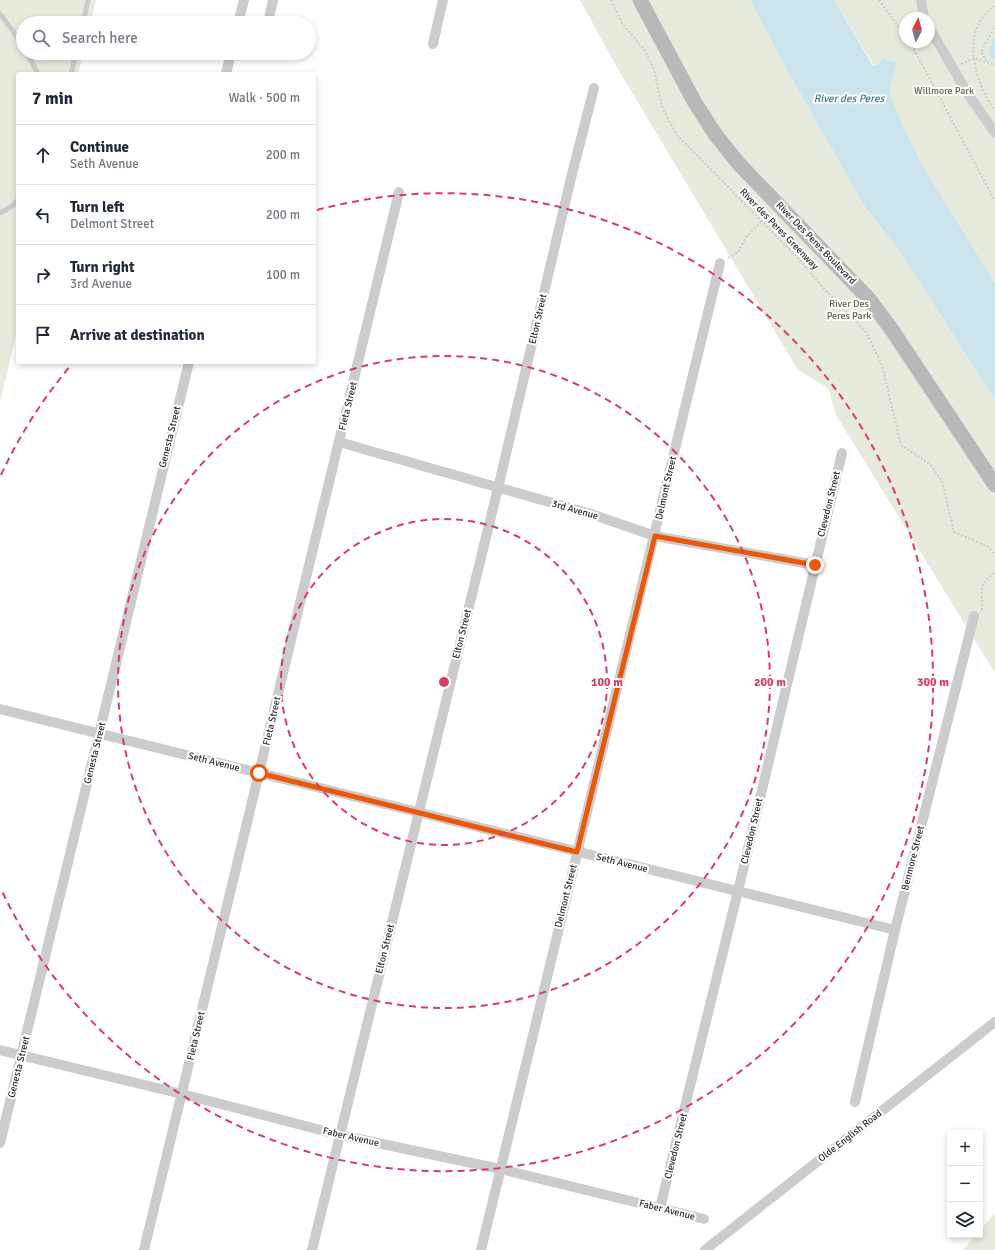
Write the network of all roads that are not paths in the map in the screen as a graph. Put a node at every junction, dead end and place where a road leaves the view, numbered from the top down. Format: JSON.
{"nodes":[{"id":1,"x":88,"y":0,"type":"edge"},
{"id":2,"x":244,"y":0,"type":"edge"},
{"id":3,"x":273,"y":0,"type":"edge"},
{"id":4,"x":443,"y":0,"type":"edge"},
{"id":5,"x":640,"y":0,"type":"edge"},
{"id":6,"x":921,"y":0,"type":"edge"},
{"id":7,"x":923,"y":12,"type":"edge"},
{"id":8,"x":0,"y":14,"type":"edge"},
{"id":9,"x":85,"y":16,"type":"edge"},
{"id":10,"x":240,"y":16,"type":"edge"},
{"id":11,"x":270,"y":16,"type":"edge"},
{"id":12,"x":16,"y":36,"type":"edge"},
{"id":13,"x":935,"y":37,"type":"edge"},
{"id":14,"x":433,"y":44,"type":"dead end"},
{"id":15,"x":31,"y":60,"type":"edge"},
{"id":16,"x":74,"y":60,"type":"edge"},
{"id":17,"x":229,"y":60,"type":"edge"},
{"id":18,"x":37,"y":72,"type":"edge"},
{"id":19,"x":71,"y":72,"type":"edge"},
{"id":20,"x":226,"y":72,"type":"edge"},
{"id":21,"x":594,"y":88,"type":"dead end"},
{"id":22,"x":995,"y":133,"type":"edge"},
{"id":23,"x":399,"y":192,"type":"dead end"},
{"id":24,"x":16,"y":202,"type":"edge"},
{"id":25,"x":0,"y":213,"type":"edge"},
{"id":26,"x":720,"y":263,"type":"road end"},
{"id":27,"x":189,"y":364,"type":"edge"},
{"id":28,"x":339,"y":442,"type":"junction"},
{"id":29,"x":842,"y":453,"type":"dead end"},
{"id":30,"x":995,"y":485,"type":"edge"},
{"id":31,"x":498,"y":488,"type":"junction"},
{"id":32,"x":655,"y":536,"type":"junction"},
{"id":33,"x":815,"y":565,"type":"junction"},
{"id":34,"x":974,"y":616,"type":"road end"},
{"id":35,"x":0,"y":709,"type":"edge"},
{"id":36,"x":100,"y":734,"type":"junction"},
{"id":37,"x":259,"y":773,"type":"junction"},
{"id":38,"x":418,"y":813,"type":"junction"},
{"id":39,"x":577,"y":852,"type":"junction"},
{"id":40,"x":738,"y":891,"type":"junction"},
{"id":41,"x":895,"y":930,"type":"junction"},
{"id":42,"x":995,"y":1022,"type":"edge"},
{"id":43,"x":0,"y":1050,"type":"edge"},
{"id":44,"x":22,"y":1056,"type":"junction"},
{"id":45,"x":182,"y":1094,"type":"junction"},
{"id":46,"x":855,"y":1102,"type":"dead end"},
{"id":47,"x":340,"y":1134,"type":"junction"},
{"id":48,"x":0,"y":1143,"type":"edge"},
{"id":49,"x":500,"y":1169,"type":"junction"},
{"id":50,"x":660,"y":1208,"type":"junction"},
{"id":51,"x":704,"y":1219,"type":"dead end"},
{"id":52,"x":144,"y":1250,"type":"edge"},
{"id":53,"x":312,"y":1250,"type":"edge"},
{"id":54,"x":481,"y":1250,"type":"edge"},
{"id":55,"x":705,"y":1250,"type":"edge"}],
"edges":[{"from":1,"to":9,"type":"lane"},
{"from":2,"to":10,"type":"street"},
{"from":3,"to":11,"type":"street"},
{"from":4,"to":14,"type":"street"},
{"from":5,"to":30,"type":"main road","name":"River Des Peres Boulevard"},
{"from":6,"to":7,"type":"street"},
{"from":8,"to":12,"type":"lane"},
{"from":13,"to":22,"type":"street"},
{"from":15,"to":18,"type":"lane"},
{"from":16,"to":19,"type":"lane"},
{"from":17,"to":20,"type":"street"},
{"from":21,"to":31,"type":"street","name":"Elton Street"},
{"from":23,"to":28,"type":"street","name":"Fleta Street"},
{"from":24,"to":25,"type":"lane"},
{"from":26,"to":32,"type":"street","name":"Delmont Street"},
{"from":27,"to":36,"type":"street","name":"Genesta Street"},
{"from":28,"to":31,"type":"street","name":"3rd Avenue"},
{"from":28,"to":37,"type":"street","name":"Fleta Street"},
{"from":29,"to":33,"type":"street","name":"Clevedon Street"},
{"from":31,"to":32,"type":"street","name":"3rd Avenue"},
{"from":31,"to":38,"type":"street","name":"Elton Street"},
{"from":32,"to":33,"type":"street","name":"3rd Avenue"},
{"from":32,"to":39,"type":"street","name":"Delmont Street"},
{"from":33,"to":40,"type":"street","name":"Clevedon Street"},
{"from":34,"to":41,"type":"street","name":"Benmore Street"},
{"from":35,"to":36,"type":"street","name":"Seth Avenue"},
{"from":36,"to":37,"type":"street","name":"Seth Avenue"},
{"from":36,"to":44,"type":"street","name":"Genesta Street"},
{"from":37,"to":38,"type":"street","name":"Seth Avenue"},
{"from":37,"to":45,"type":"street","name":"Fleta Street"},
{"from":38,"to":39,"type":"street","name":"Seth Avenue"},
{"from":38,"to":47,"type":"street","name":"Elton Street"},
{"from":39,"to":40,"type":"street","name":"Seth Avenue"},
{"from":39,"to":49,"type":"street","name":"Delmont Street"},
{"from":40,"to":41,"type":"street","name":"Seth Avenue"},
{"from":40,"to":50,"type":"street","name":"Clevedon Street"},
{"from":41,"to":46,"type":"street","name":"Benmore Street"},
{"from":42,"to":55,"type":"street","name":"Olde English Road"},
{"from":43,"to":44,"type":"street","name":"Faber Avenue"},
{"from":44,"to":45,"type":"street","name":"Faber Avenue"},
{"from":44,"to":48,"type":"street","name":"Genesta Street"},
{"from":45,"to":47,"type":"street","name":"Faber Avenue"},
{"from":45,"to":52,"type":"street","name":"Fleta Street"},
{"from":47,"to":49,"type":"street","name":"Faber Avenue"},
{"from":47,"to":53,"type":"street","name":"Elton Street"},
{"from":49,"to":50,"type":"street","name":"Faber Avenue"},
{"from":49,"to":54,"type":"street","name":"Delmont Street"},
{"from":50,"to":51,"type":"street","name":"Faber Avenue"}]}
